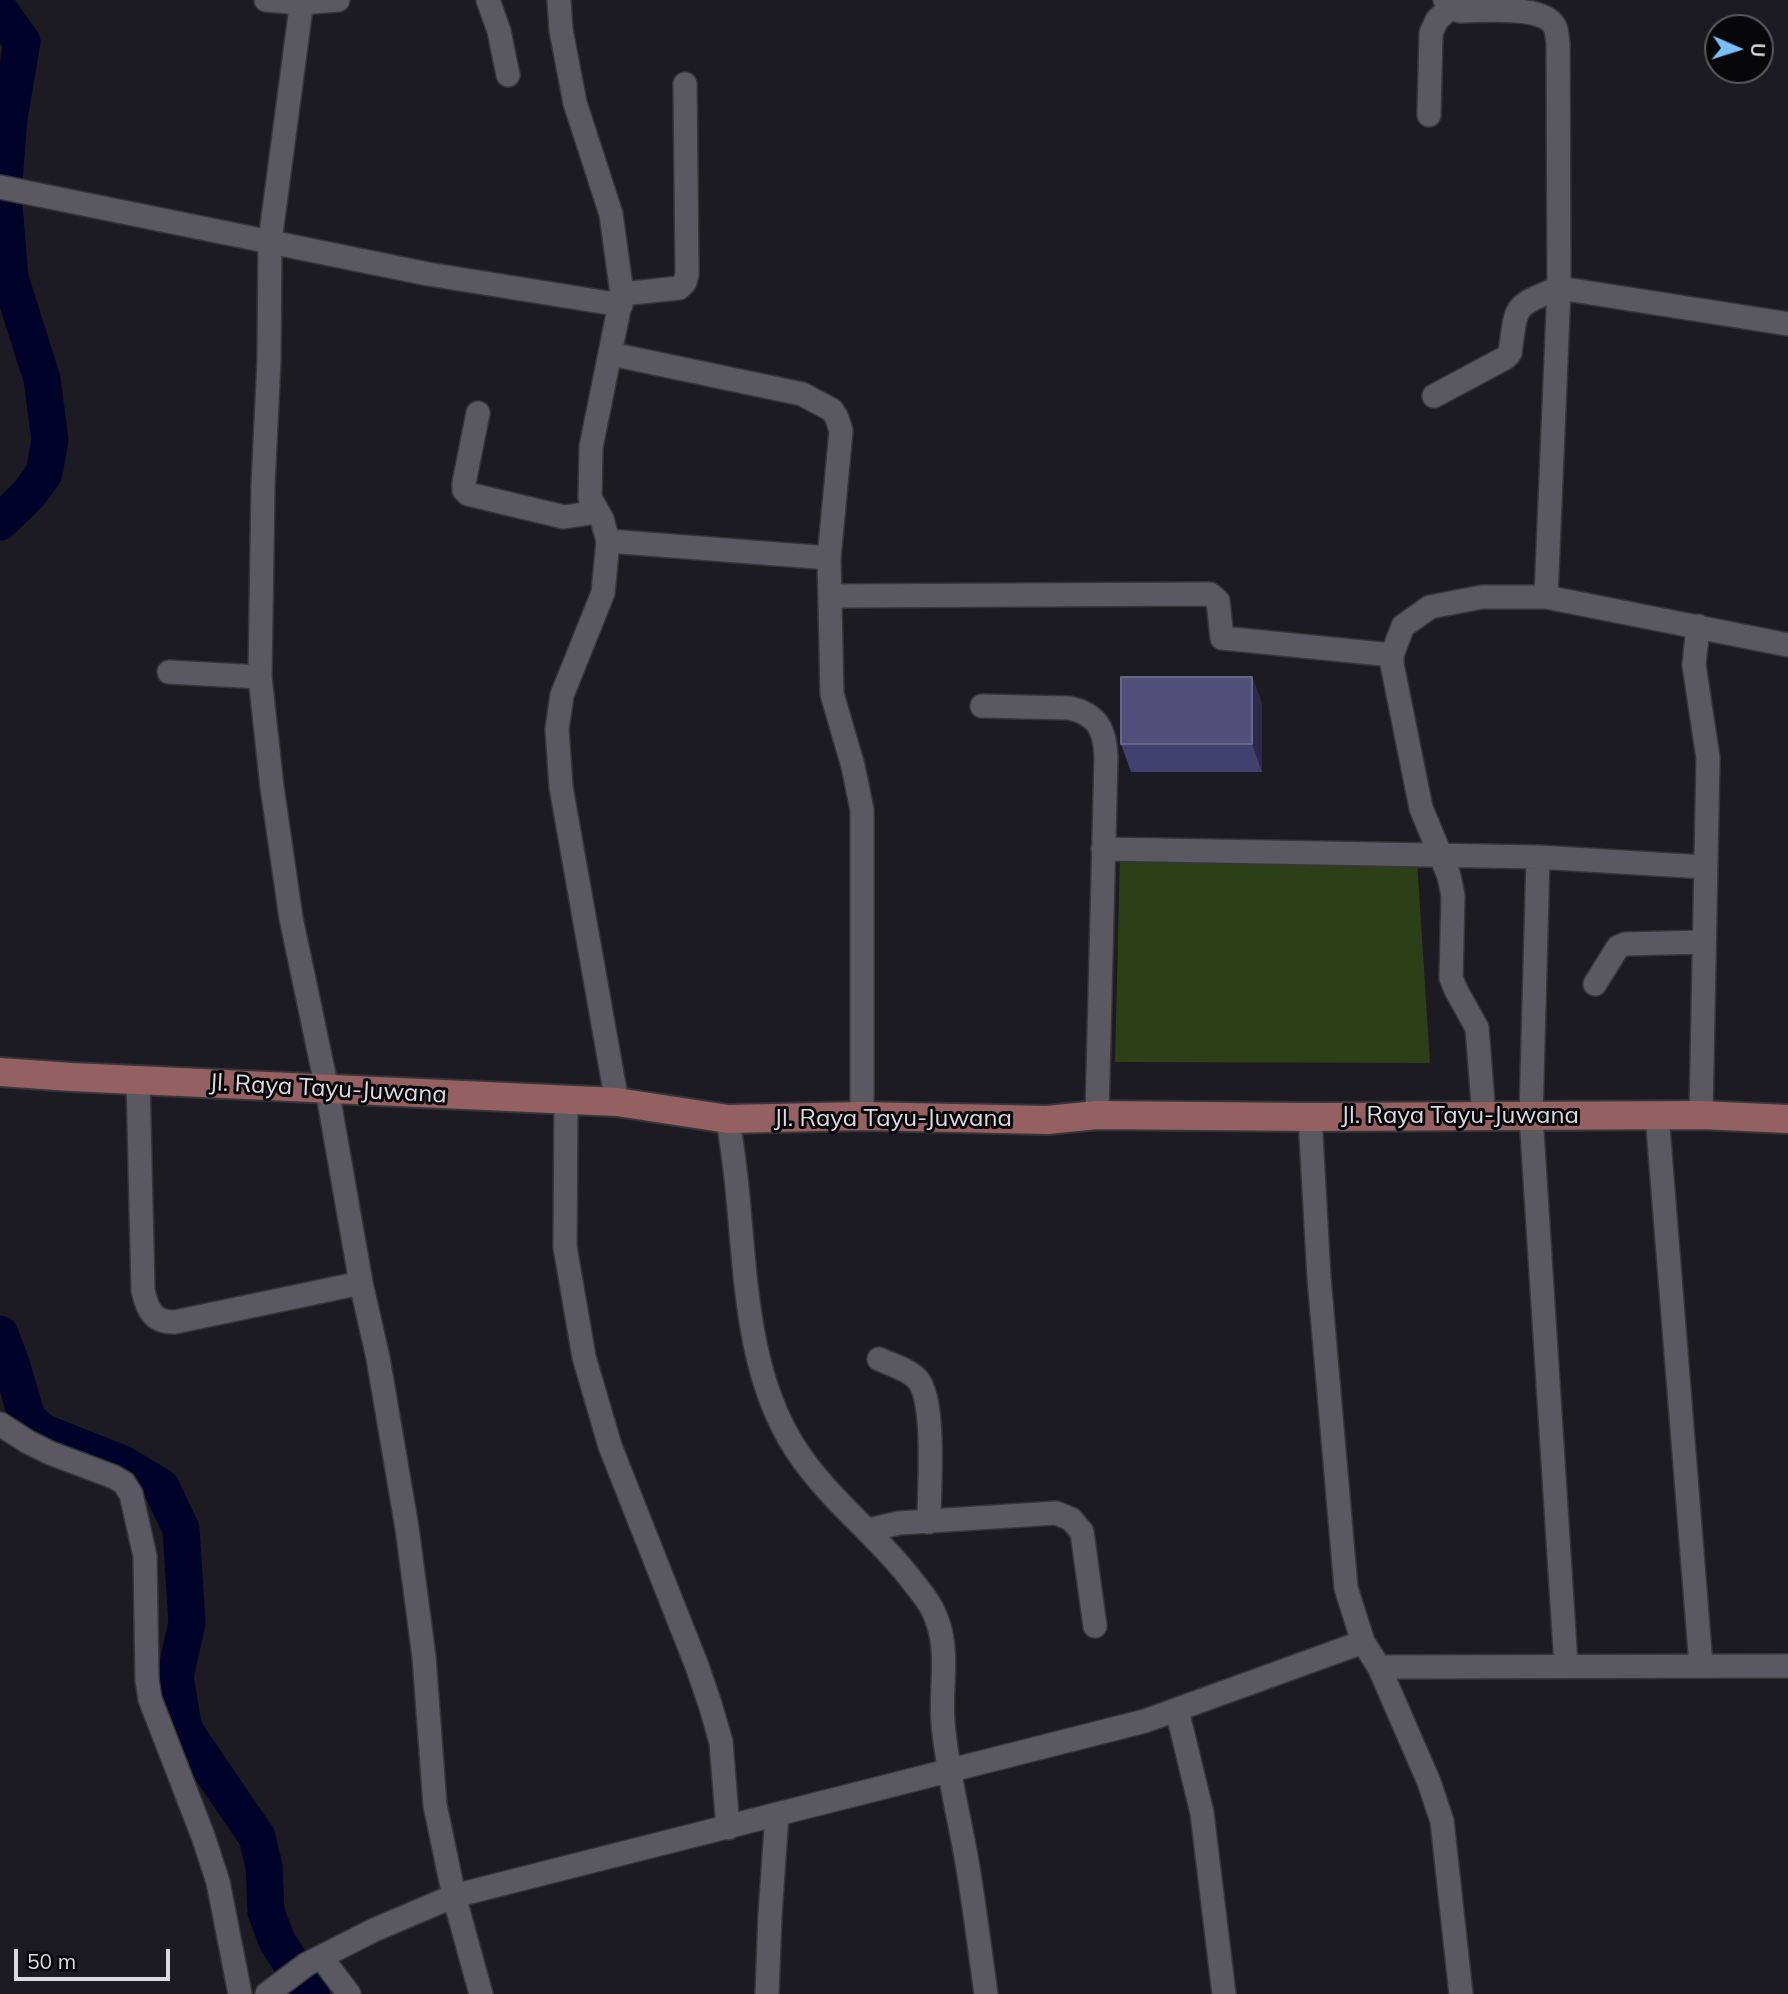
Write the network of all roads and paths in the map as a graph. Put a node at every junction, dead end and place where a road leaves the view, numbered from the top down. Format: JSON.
{"nodes":[{"id":1,"x":266,"y":0,"type":"edge"},
{"id":2,"x":338,"y":0,"type":"edge"},
{"id":3,"x":488,"y":0,"type":"edge"},
{"id":4,"x":559,"y":0,"type":"edge"},
{"id":5,"x":301,"y":1,"type":"edge"},
{"id":6,"x":1447,"y":4,"type":"edge"},
{"id":7,"x":508,"y":75,"type":"dead end"},
{"id":8,"x":685,"y":84,"type":"dead end"},
{"id":9,"x":1429,"y":115,"type":"dead end"},
{"id":10,"x":0,"y":187,"type":"edge"},
{"id":11,"x":270,"y":241,"type":"junction"},
{"id":12,"x":1559,"y":288,"type":"junction"},
{"id":13,"x":621,"y":300,"type":"junction"},
{"id":14,"x":1788,"y":324,"type":"edge"},
{"id":15,"x":611,"y":354,"type":"junction"},
{"id":16,"x":1434,"y":396,"type":"dead end"},
{"id":17,"x":478,"y":413,"type":"dead end"},
{"id":18,"x":597,"y":512,"type":"junction"},
{"id":19,"x":608,"y":541,"type":"junction"},
{"id":20,"x":829,"y":558,"type":"junction"},
{"id":21,"x":830,"y":596,"type":"junction"},
{"id":22,"x":1546,"y":597,"type":"junction"},
{"id":23,"x":1699,"y":626,"type":"junction"},
{"id":24,"x":1788,"y":645,"type":"edge"},
{"id":25,"x":1392,"y":655,"type":"junction"},
{"id":26,"x":169,"y":672,"type":"dead end"},
{"id":27,"x":260,"y":677,"type":"junction"},
{"id":28,"x":982,"y":706,"type":"dead end"},
{"id":29,"x":1104,"y":849,"type":"junction"},
{"id":30,"x":1438,"y":855,"type":"junction"},
{"id":31,"x":1538,"y":857,"type":"junction"},
{"id":32,"x":1704,"y":867,"type":"junction"},
{"id":33,"x":1703,"y":942,"type":"junction"},
{"id":34,"x":1595,"y":984,"type":"dead end"},
{"id":35,"x":0,"y":1072,"type":"edge"},
{"id":36,"x":138,"y":1079,"type":"junction"},
{"id":37,"x":327,"y":1089,"type":"junction"},
{"id":38,"x":566,"y":1101,"type":"junction"},
{"id":39,"x":617,"y":1102,"type":"junction"},
{"id":40,"x":1097,"y":1115,"type":"junction"},
{"id":41,"x":1657,"y":1115,"type":"junction"},
{"id":42,"x":1701,"y":1115,"type":"junction"},
{"id":43,"x":862,"y":1116,"type":"junction"},
{"id":44,"x":1484,"y":1116,"type":"junction"},
{"id":45,"x":1531,"y":1116,"type":"junction"},
{"id":46,"x":1310,"y":1117,"type":"junction"},
{"id":47,"x":728,"y":1119,"type":"junction"},
{"id":48,"x":1788,"y":1119,"type":"edge"},
{"id":49,"x":361,"y":1283,"type":"junction"},
{"id":50,"x":879,"y":1359,"type":"dead end"},
{"id":51,"x":0,"y":1424,"type":"edge"},
{"id":52,"x":929,"y":1522,"type":"junction"},
{"id":53,"x":869,"y":1530,"type":"junction"},
{"id":54,"x":1095,"y":1626,"type":"dead end"},
{"id":55,"x":1363,"y":1642,"type":"junction"},
{"id":56,"x":1566,"y":1665,"type":"junction"},
{"id":57,"x":1700,"y":1665,"type":"junction"},
{"id":58,"x":1788,"y":1666,"type":"edge"},
{"id":59,"x":1379,"y":1667,"type":"junction"},
{"id":60,"x":1177,"y":1710,"type":"junction"},
{"id":61,"x":951,"y":1772,"type":"junction"},
{"id":62,"x":777,"y":1815,"type":"junction"},
{"id":63,"x":728,"y":1828,"type":"junction"},
{"id":64,"x":454,"y":1896,"type":"junction"},
{"id":65,"x":314,"y":1960,"type":"junction"},
{"id":66,"x":272,"y":1990,"type":"edge"},
{"id":67,"x":240,"y":1994,"type":"edge"},
{"id":68,"x":349,"y":1994,"type":"edge"},
{"id":69,"x":481,"y":1994,"type":"edge"},
{"id":70,"x":768,"y":1994,"type":"edge"},
{"id":71,"x":986,"y":1994,"type":"edge"},
{"id":72,"x":1224,"y":1994,"type":"edge"},
{"id":73,"x":1461,"y":1994,"type":"edge"}],
"edges":[{"from":1,"to":5,"type":"street"},
{"from":2,"to":5,"type":"street"},
{"from":3,"to":7,"type":"street"},
{"from":4,"to":13,"type":"street"},
{"from":5,"to":11,"type":"street"},
{"from":6,"to":9,"type":"street"},
{"from":6,"to":12,"type":"street"},
{"from":8,"to":13,"type":"street"},
{"from":10,"to":11,"type":"street"},
{"from":11,"to":13,"type":"street"},
{"from":11,"to":27,"type":"street"},
{"from":12,"to":14,"type":"street"},
{"from":12,"to":16,"type":"street"},
{"from":12,"to":22,"type":"street"},
{"from":13,"to":15,"type":"street"},
{"from":15,"to":18,"type":"street"},
{"from":15,"to":20,"type":"street"},
{"from":17,"to":18,"type":"street"},
{"from":18,"to":19,"type":"street"},
{"from":19,"to":20,"type":"street"},
{"from":19,"to":39,"type":"street"},
{"from":20,"to":21,"type":"street"},
{"from":21,"to":25,"type":"street"},
{"from":21,"to":43,"type":"street"},
{"from":22,"to":23,"type":"street"},
{"from":22,"to":25,"type":"street"},
{"from":23,"to":24,"type":"street"},
{"from":23,"to":32,"type":"street"},
{"from":25,"to":30,"type":"street"},
{"from":26,"to":27,"type":"street"},
{"from":27,"to":37,"type":"street"},
{"from":28,"to":29,"type":"street"},
{"from":29,"to":30,"type":"street"},
{"from":29,"to":40,"type":"street"},
{"from":30,"to":31,"type":"street"},
{"from":30,"to":44,"type":"street"},
{"from":31,"to":32,"type":"street"},
{"from":31,"to":45,"type":"street"},
{"from":32,"to":33,"type":"street"},
{"from":33,"to":34,"type":"street"},
{"from":33,"to":42,"type":"street"},
{"from":35,"to":36,"type":"main road","name":"Jl. Raya Tayu-Juwana"},
{"from":36,"to":37,"type":"main road","name":"Jl. Raya Tayu-Juwana"},
{"from":36,"to":49,"type":"street"},
{"from":37,"to":38,"type":"main road","name":"Jl. Raya Tayu-Juwana"},
{"from":37,"to":49,"type":"street"},
{"from":38,"to":39,"type":"main road","name":"Jl. Raya Tayu-Juwana"},
{"from":38,"to":63,"type":"street"},
{"from":39,"to":47,"type":"main road","name":"Jl. Raya Tayu-Juwana"},
{"from":40,"to":43,"type":"main road","name":"Jl. Raya Tayu-Juwana"},
{"from":40,"to":46,"type":"main road","name":"Jl. Raya Tayu-Juwana"},
{"from":41,"to":42,"type":"main road","name":"Jl. Raya Tayu-Juwana"},
{"from":41,"to":45,"type":"main road","name":"Jl. Raya Tayu-Juwana"},
{"from":41,"to":57,"type":"street"},
{"from":42,"to":48,"type":"main road","name":"Jl. Raya Tayu-Juwana"},
{"from":43,"to":47,"type":"main road","name":"Jl. Raya Tayu-Juwana"},
{"from":44,"to":45,"type":"main road","name":"Jl. Raya Tayu-Juwana"},
{"from":44,"to":46,"type":"main road","name":"Jl. Raya Tayu-Juwana"},
{"from":45,"to":56,"type":"street"},
{"from":46,"to":55,"type":"street"},
{"from":47,"to":53,"type":"street"},
{"from":49,"to":64,"type":"street"},
{"from":50,"to":52,"type":"street"},
{"from":51,"to":67,"type":"street"},
{"from":52,"to":53,"type":"street"},
{"from":52,"to":54,"type":"street"},
{"from":53,"to":61,"type":"street"},
{"from":55,"to":59,"type":"street"},
{"from":55,"to":60,"type":"street"},
{"from":56,"to":57,"type":"street"},
{"from":56,"to":59,"type":"street"},
{"from":57,"to":58,"type":"street"},
{"from":59,"to":73,"type":"street"},
{"from":60,"to":61,"type":"street"},
{"from":60,"to":72,"type":"street"},
{"from":61,"to":62,"type":"street"},
{"from":61,"to":71,"type":"street"},
{"from":62,"to":63,"type":"street"},
{"from":62,"to":70,"type":"street"},
{"from":63,"to":64,"type":"street"},
{"from":64,"to":65,"type":"street"},
{"from":64,"to":69,"type":"street"},
{"from":65,"to":66,"type":"street"},
{"from":65,"to":68,"type":"street"}]}
